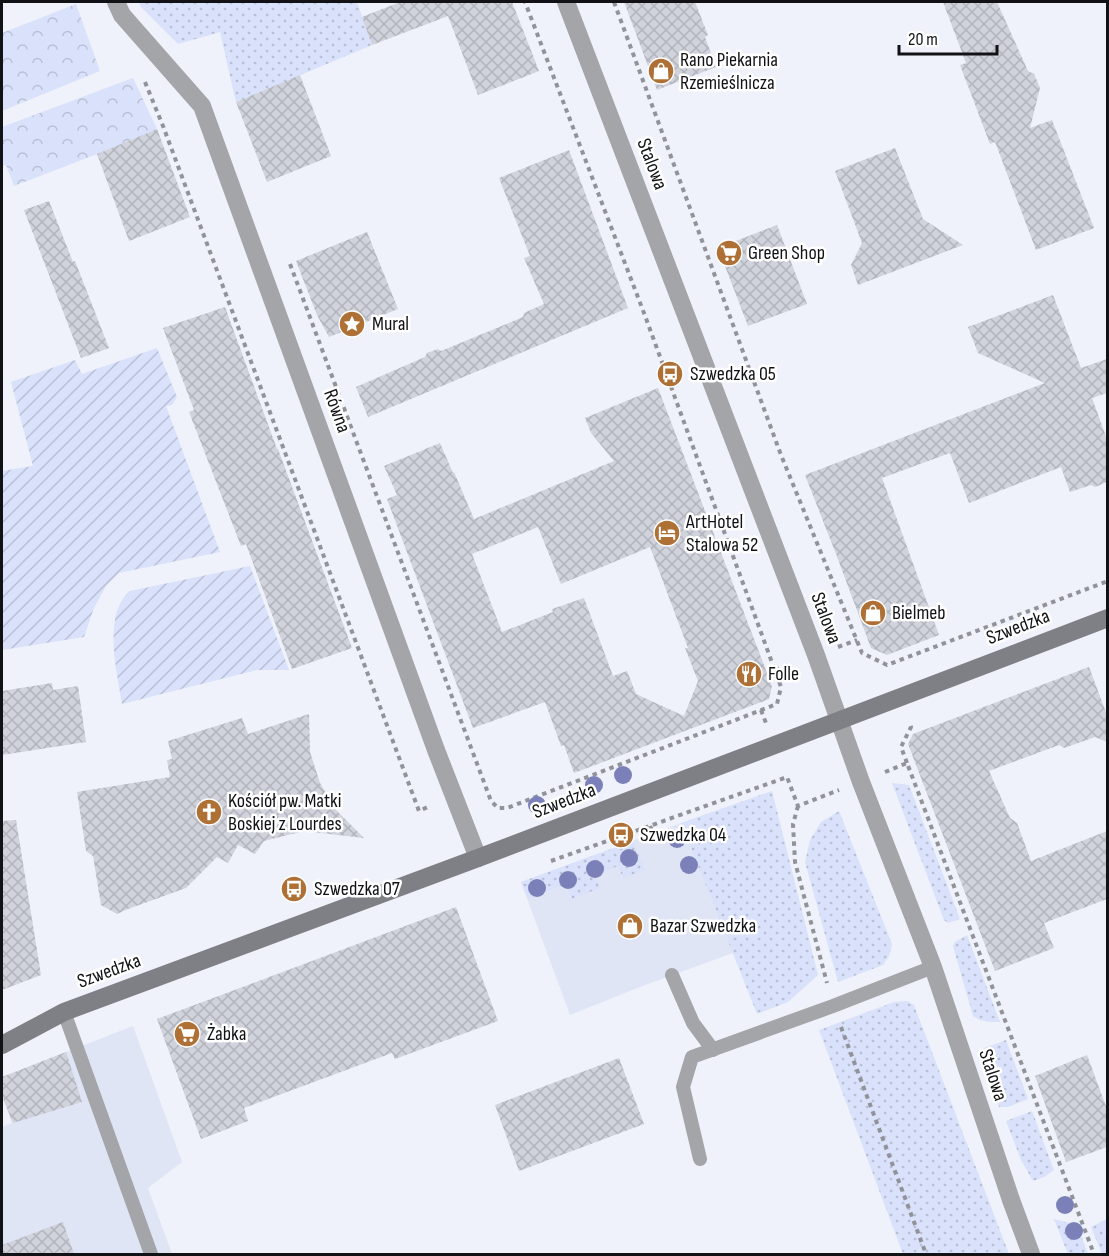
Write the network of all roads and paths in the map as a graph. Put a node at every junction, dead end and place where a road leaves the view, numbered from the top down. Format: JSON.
{"nodes":[{"id":1,"x":116,"y":2,"type":"edge"},
{"id":2,"x":525,"y":2,"type":"edge"},
{"id":3,"x":566,"y":2,"type":"edge"},
{"id":4,"x":614,"y":2,"type":"edge"},
{"id":5,"x":141,"y":74,"type":"dead end"},
{"id":6,"x":289,"y":261,"type":"dead end"},
{"id":7,"x":1107,"y":581,"type":"edge"},
{"id":8,"x":1107,"y":618,"type":"edge"},
{"id":9,"x":839,"y":720,"type":"junction"},
{"id":10,"x":911,"y":727,"type":"dead end"},
{"id":11,"x":907,"y":764,"type":"junction"},
{"id":12,"x":883,"y":773,"type":"dead end"},
{"id":13,"x":832,"y":793,"type":"dead end"},
{"id":14,"x":453,"y":796,"type":"junction"},
{"id":15,"x":798,"y":806,"type":"junction"},
{"id":16,"x":650,"y":825,"type":"junction"},
{"id":17,"x":653,"y":833,"type":"dead end"},
{"id":18,"x":478,"y":858,"type":"junction"},
{"id":19,"x":541,"y":864,"type":"dead end"},
{"id":20,"x":933,"y":967,"type":"junction"},
{"id":21,"x":672,"y":975,"type":"dead end"},
{"id":22,"x":833,"y":1006,"type":"junction"},
{"id":23,"x":64,"y":1012,"type":"junction"},
{"id":24,"x":37,"y":1025,"type":"junction"},
{"id":25,"x":2,"y":1029,"type":"edge"},
{"id":26,"x":2,"y":1044,"type":"edge"},
{"id":27,"x":713,"y":1050,"type":"junction"},
{"id":28,"x":700,"y":1159,"type":"dead end"},
{"id":29,"x":151,"y":1254,"type":"edge"},
{"id":30,"x":926,"y":1254,"type":"edge"},
{"id":31,"x":1032,"y":1254,"type":"edge"},
{"id":32,"x":1094,"y":1254,"type":"edge"}],
"edges":[{"from":1,"to":14,"type":"street","name":"Równa"},
{"from":2,"to":6,"type":"path"},
{"from":3,"to":9,"type":"street","name":"Stalowa"},
{"from":4,"to":7,"type":"path"},
{"from":5,"to":14,"type":"path"},
{"from":8,"to":9,"type":"street","name":"Szwedzka"},
{"from":9,"to":18,"type":"street","name":"Szwedzka"},
{"from":9,"to":20,"type":"street","name":"Stalowa"},
{"from":10,"to":11,"type":"path"},
{"from":11,"to":12,"type":"path"},
{"from":11,"to":32,"type":"path"},
{"from":13,"to":15,"type":"path"},
{"from":14,"to":18,"type":"street","name":"Równa"},
{"from":15,"to":16,"type":"path"},
{"from":15,"to":22,"type":"path"},
{"from":16,"to":17,"type":"path"},
{"from":16,"to":19,"type":"path"},
{"from":18,"to":23,"type":"street","name":"Szwedzka"},
{"from":20,"to":22,"type":"lane"},
{"from":20,"to":31,"type":"street","name":"Stalowa"},
{"from":21,"to":27,"type":"lane"},
{"from":22,"to":27,"type":"lane"},
{"from":22,"to":30,"type":"path"},
{"from":23,"to":24,"type":"street","name":"Szwedzka"},
{"from":23,"to":29,"type":"lane"},
{"from":24,"to":25,"type":"street","name":"Szwedzka"},
{"from":24,"to":26,"type":"street","name":"Szwedzka"},
{"from":27,"to":28,"type":"lane"}]}
